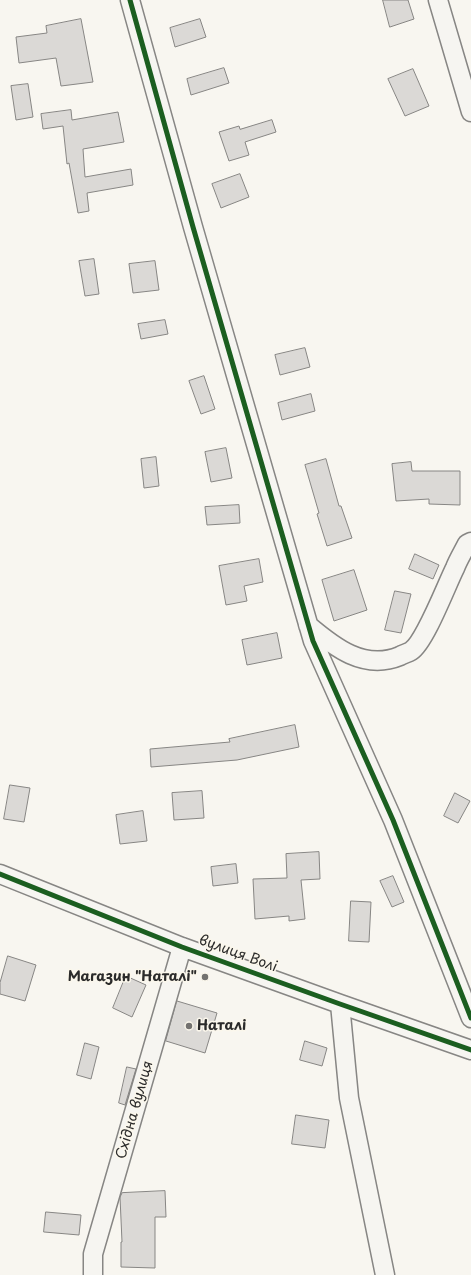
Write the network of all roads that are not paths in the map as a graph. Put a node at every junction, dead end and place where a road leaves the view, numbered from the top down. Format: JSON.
{"nodes":[{"id":1,"x":130,"y":0,"type":"edge"},
{"id":2,"x":438,"y":0,"type":"edge"},
{"id":3,"x":471,"y":112,"type":"edge"},
{"id":4,"x":471,"y":542,"type":"edge"},
{"id":5,"x":308,"y":625,"type":"junction"},
{"id":6,"x":0,"y":874,"type":"edge"},
{"id":7,"x":182,"y":946,"type":"junction"},
{"id":8,"x":340,"y":1004,"type":"junction"},
{"id":9,"x":471,"y":1018,"type":"edge"},
{"id":10,"x":471,"y":1050,"type":"edge"},
{"id":11,"x":93,"y":1275,"type":"edge"},
{"id":12,"x":385,"y":1275,"type":"edge"}],
"edges":[{"from":1,"to":5,"type":"street"},
{"from":2,"to":3,"type":"street"},
{"from":4,"to":5,"type":"street"},
{"from":5,"to":9,"type":"street"},
{"from":6,"to":7,"type":"street","name":"вулиця Волі"},
{"from":7,"to":8,"type":"street","name":"вулиця Волі"},
{"from":7,"to":11,"type":"street","name":"Східна вулиця"},
{"from":8,"to":10,"type":"street","name":"вулиця Волі"},
{"from":8,"to":12,"type":"street"}]}
